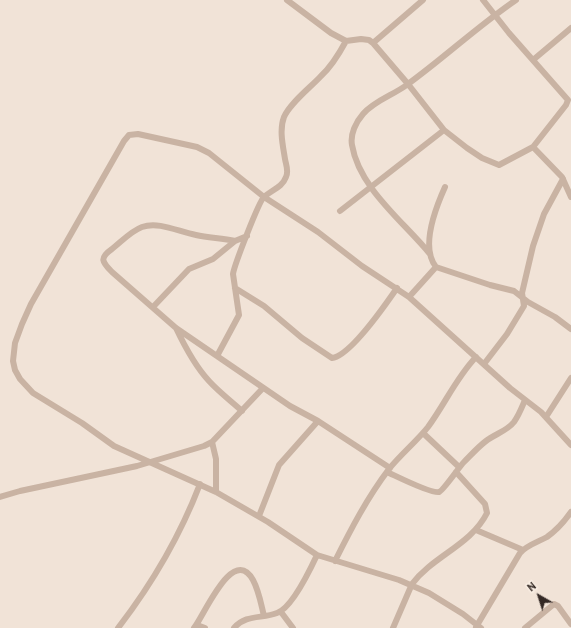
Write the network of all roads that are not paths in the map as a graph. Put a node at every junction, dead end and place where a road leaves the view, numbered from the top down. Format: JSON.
{"nodes":[{"id":1,"x":287,"y":0,"type":"edge"},
{"id":2,"x":423,"y":0,"type":"edge"},
{"id":3,"x":483,"y":0,"type":"edge"},
{"id":4,"x":516,"y":0,"type":"edge"},
{"id":5,"x":495,"y":15,"type":"junction"},
{"id":6,"x":571,"y":28,"type":"edge"},
{"id":7,"x":346,"y":41,"type":"junction"},
{"id":8,"x":373,"y":43,"type":"junction"},
{"id":9,"x":533,"y":60,"type":"junction"},
{"id":10,"x":408,"y":84,"type":"junction"},
{"id":11,"x":444,"y":130,"type":"junction"},
{"id":12,"x":533,"y":147,"type":"junction"},
{"id":13,"x":563,"y":179,"type":"junction"},
{"id":14,"x":371,"y":187,"type":"junction"},
{"id":15,"x":445,"y":187,"type":"dead end"},
{"id":16,"x":264,"y":197,"type":"junction"},
{"id":17,"x":571,"y":197,"type":"edge"},
{"id":18,"x":340,"y":211,"type":"dead end"},
{"id":19,"x":247,"y":236,"type":"junction"},
{"id":20,"x":236,"y":241,"type":"junction"},
{"id":21,"x":430,"y":254,"type":"junction"},
{"id":22,"x":436,"y":267,"type":"junction"},
{"id":23,"x":235,"y":288,"type":"junction"},
{"id":24,"x":397,"y":288,"type":"junction"},
{"id":25,"x":522,"y":296,"type":"junction"},
{"id":26,"x":409,"y":297,"type":"junction"},
{"id":27,"x":153,"y":307,"type":"junction"},
{"id":28,"x":176,"y":328,"type":"junction"},
{"id":29,"x":571,"y":329,"type":"edge"},
{"id":30,"x":217,"y":356,"type":"junction"},
{"id":31,"x":476,"y":357,"type":"junction"},
{"id":32,"x":484,"y":364,"type":"junction"},
{"id":33,"x":571,"y":378,"type":"edge"},
{"id":34,"x":263,"y":388,"type":"junction"},
{"id":35,"x":525,"y":400,"type":"junction"},
{"id":36,"x":242,"y":411,"type":"junction"},
{"id":37,"x":546,"y":416,"type":"junction"},
{"id":38,"x":318,"y":421,"type":"junction"},
{"id":39,"x":423,"y":433,"type":"junction"},
{"id":40,"x":212,"y":442,"type":"junction"},
{"id":41,"x":571,"y":445,"type":"edge"},
{"id":42,"x":150,"y":462,"type":"junction"},
{"id":43,"x":457,"y":469,"type":"junction"},
{"id":44,"x":389,"y":470,"type":"junction"},
{"id":45,"x":200,"y":484,"type":"junction"},
{"id":46,"x":216,"y":492,"type":"junction"},
{"id":47,"x":0,"y":497,"type":"edge"},
{"id":48,"x":571,"y":512,"type":"edge"},
{"id":49,"x":259,"y":516,"type":"junction"},
{"id":50,"x":476,"y":530,"type":"junction"},
{"id":51,"x":523,"y":550,"type":"junction"},
{"id":52,"x":317,"y":555,"type":"junction"},
{"id":53,"x":335,"y":561,"type":"junction"},
{"id":54,"x":412,"y":584,"type":"junction"},
{"id":55,"x":281,"y":612,"type":"junction"},
{"id":56,"x":264,"y":616,"type":"junction"},
{"id":57,"x":571,"y":624,"type":"edge"},
{"id":58,"x":196,"y":626,"type":"edge"},
{"id":59,"x":478,"y":627,"type":"edge"},
{"id":60,"x":118,"y":628,"type":"edge"},
{"id":61,"x":205,"y":628,"type":"edge"},
{"id":62,"x":234,"y":628,"type":"edge"},
{"id":63,"x":293,"y":628,"type":"edge"},
{"id":64,"x":393,"y":628,"type":"edge"},
{"id":65,"x":525,"y":628,"type":"edge"}],
"edges":[{"from":1,"to":7,"type":"street"},
{"from":2,"to":8,"type":"street"},
{"from":3,"to":5,"type":"street"},
{"from":4,"to":5,"type":"street"},
{"from":5,"to":9,"type":"street"},
{"from":5,"to":10,"type":"street"},
{"from":6,"to":9,"type":"street"},
{"from":7,"to":8,"type":"street"},
{"from":7,"to":16,"type":"street"},
{"from":8,"to":10,"type":"street"},
{"from":9,"to":12,"type":"street"},
{"from":10,"to":11,"type":"street"},
{"from":10,"to":14,"type":"street"},
{"from":11,"to":12,"type":"street"},
{"from":11,"to":14,"type":"street"},
{"from":12,"to":13,"type":"street"},
{"from":13,"to":17,"type":"street"},
{"from":13,"to":25,"type":"street"},
{"from":14,"to":18,"type":"street"},
{"from":14,"to":21,"type":"street"},
{"from":15,"to":21,"type":"street"},
{"from":16,"to":19,"type":"street"},
{"from":16,"to":24,"type":"street"},
{"from":16,"to":42,"type":"street"},
{"from":19,"to":20,"type":"street"},
{"from":19,"to":23,"type":"street"},
{"from":20,"to":27,"type":"street"},
{"from":20,"to":27,"type":"street"},
{"from":21,"to":22,"type":"street"},
{"from":22,"to":25,"type":"street"},
{"from":22,"to":26,"type":"street"},
{"from":23,"to":24,"type":"street"},
{"from":23,"to":30,"type":"street"},
{"from":24,"to":26,"type":"street"},
{"from":25,"to":29,"type":"street"},
{"from":25,"to":32,"type":"street"},
{"from":26,"to":31,"type":"street"},
{"from":27,"to":28,"type":"street"},
{"from":28,"to":30,"type":"street"},
{"from":28,"to":36,"type":"street"},
{"from":30,"to":34,"type":"street"},
{"from":31,"to":32,"type":"street"},
{"from":31,"to":39,"type":"street"},
{"from":32,"to":35,"type":"street"},
{"from":33,"to":37,"type":"street"},
{"from":34,"to":36,"type":"street"},
{"from":34,"to":38,"type":"street"},
{"from":35,"to":37,"type":"street"},
{"from":35,"to":43,"type":"street"},
{"from":36,"to":40,"type":"street"},
{"from":37,"to":41,"type":"street"},
{"from":38,"to":44,"type":"street"},
{"from":38,"to":49,"type":"street"},
{"from":39,"to":43,"type":"street"},
{"from":39,"to":44,"type":"street"},
{"from":40,"to":42,"type":"street"},
{"from":40,"to":46,"type":"street"},
{"from":42,"to":45,"type":"street"},
{"from":42,"to":47,"type":"street"},
{"from":43,"to":44,"type":"street"},
{"from":43,"to":50,"type":"street"},
{"from":44,"to":53,"type":"street"},
{"from":45,"to":46,"type":"street"},
{"from":45,"to":60,"type":"street"},
{"from":46,"to":49,"type":"street"},
{"from":48,"to":51,"type":"street"},
{"from":49,"to":52,"type":"street"},
{"from":50,"to":51,"type":"street"},
{"from":50,"to":54,"type":"street"},
{"from":51,"to":59,"type":"street"},
{"from":52,"to":53,"type":"street"},
{"from":52,"to":55,"type":"street"},
{"from":53,"to":54,"type":"street"},
{"from":54,"to":59,"type":"street"},
{"from":54,"to":64,"type":"street"},
{"from":55,"to":56,"type":"street"},
{"from":55,"to":63,"type":"street"},
{"from":56,"to":58,"type":"street"},
{"from":56,"to":62,"type":"street"},
{"from":57,"to":65,"type":"street"},
{"from":58,"to":61,"type":"street"}]}
